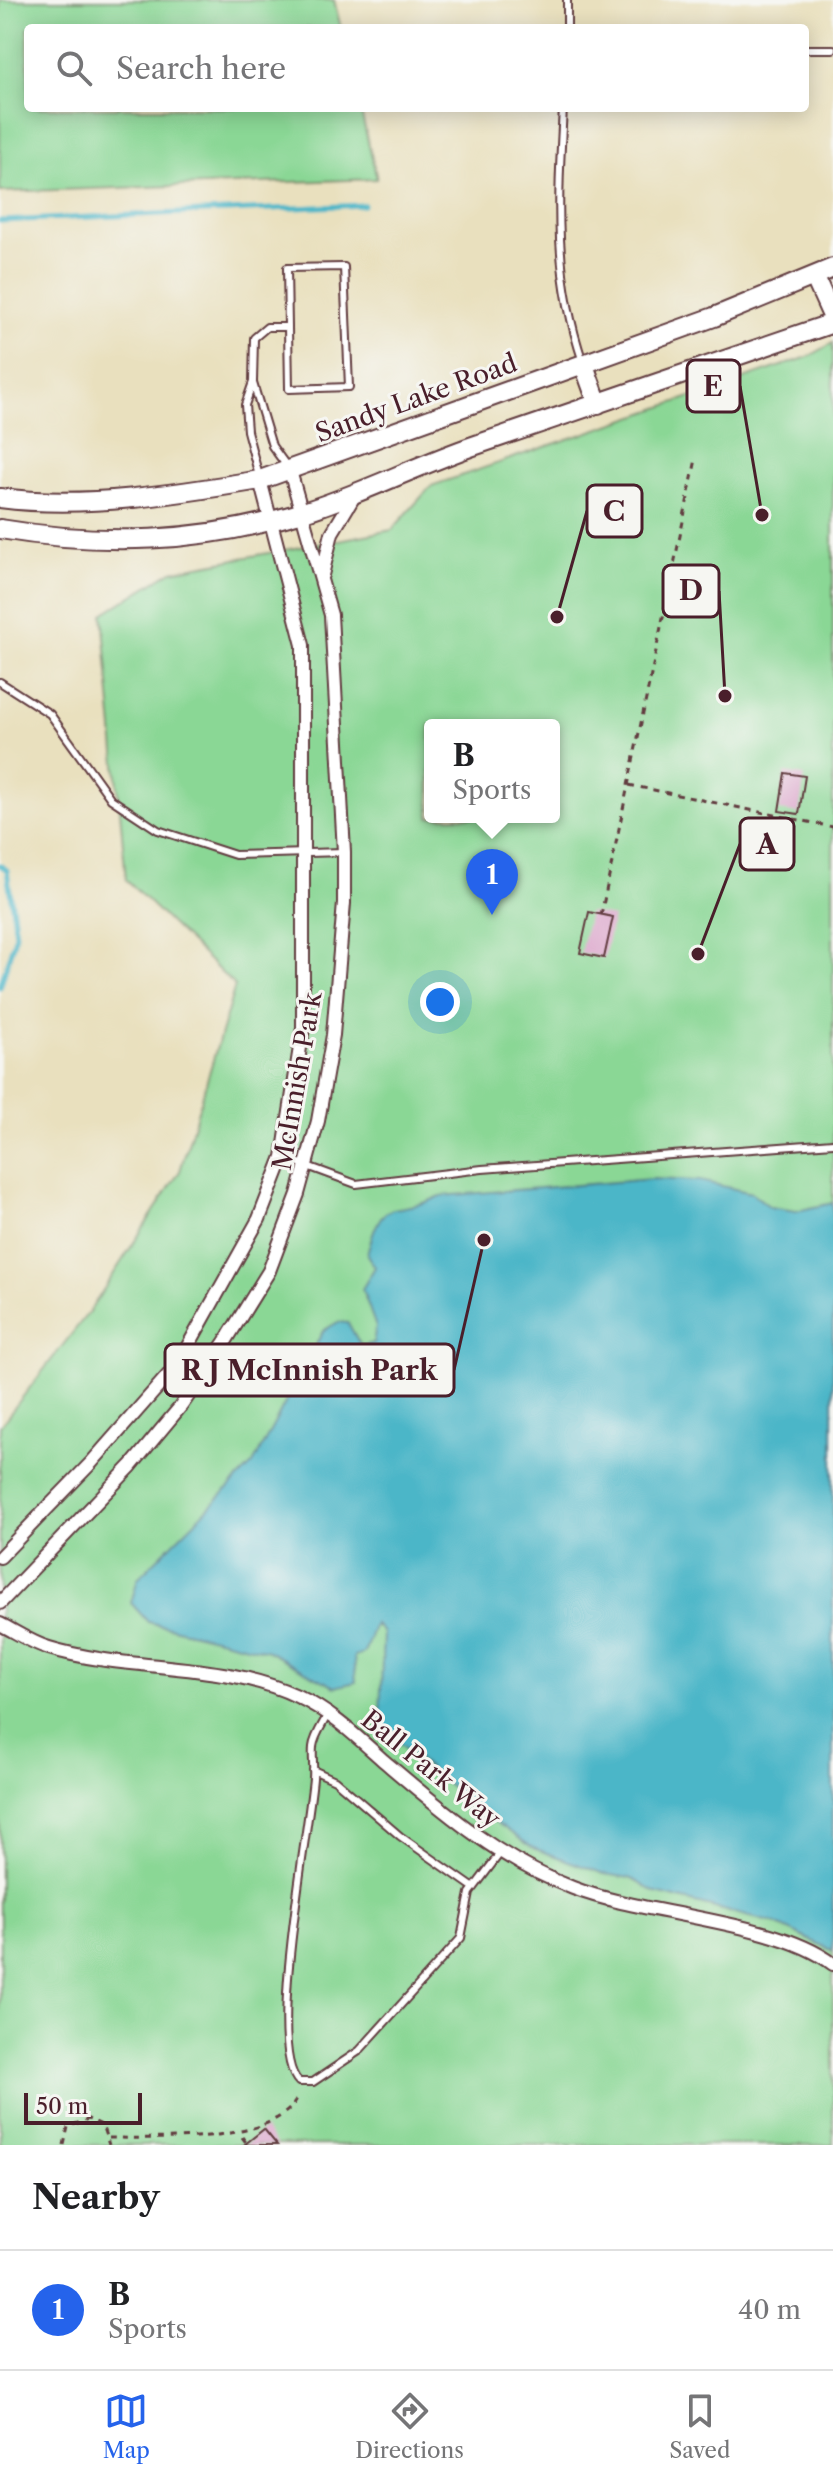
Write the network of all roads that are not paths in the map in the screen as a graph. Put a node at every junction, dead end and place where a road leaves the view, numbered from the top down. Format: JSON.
{"nodes":[{"id":1,"x":567,"y":0,"type":"edge"},
{"id":2,"x":567,"y":24,"type":"edge"},
{"id":3,"x":809,"y":49,"type":"edge"},
{"id":4,"x":833,"y":49,"type":"edge"},
{"id":5,"x":563,"y":112,"type":"edge"},
{"id":6,"x":833,"y":268,"type":"edge"},
{"id":7,"x":815,"y":278,"type":"junction"},
{"id":8,"x":833,"y":320,"type":"edge"},
{"id":9,"x":288,"y":327,"type":"junction"},
{"id":10,"x":584,"y":365,"type":"junction"},
{"id":11,"x":253,"y":382,"type":"junction"},
{"id":12,"x":598,"y":404,"type":"junction"},
{"id":13,"x":290,"y":471,"type":"junction"},
{"id":14,"x":260,"y":480,"type":"junction"},
{"id":15,"x":358,"y":490,"type":"junction"},
{"id":16,"x":0,"y":498,"type":"edge"},
{"id":17,"x":302,"y":512,"type":"junction"},
{"id":18,"x":271,"y":520,"type":"junction"},
{"id":19,"x":0,"y":529,"type":"edge"},
{"id":20,"x":321,"y":578,"type":"junction"},
{"id":21,"x":0,"y":682,"type":"edge"},
{"id":22,"x":301,"y":852,"type":"junction"},
{"id":23,"x":344,"y":852,"type":"junction"},
{"id":24,"x":833,"y":1143,"type":"edge"},
{"id":25,"x":283,"y":1157,"type":"junction"},
{"id":26,"x":305,"y":1167,"type":"junction"},
{"id":27,"x":0,"y":1557,"type":"edge"},
{"id":28,"x":0,"y":1603,"type":"edge"},
{"id":29,"x":0,"y":1624,"type":"edge"},
{"id":30,"x":328,"y":1713,"type":"junction"},
{"id":31,"x":313,"y":1770,"type":"junction"},
{"id":32,"x":501,"y":1852,"type":"junction"},
{"id":33,"x":474,"y":1888,"type":"junction"},
{"id":34,"x":833,"y":1964,"type":"edge"}],
"edges":[{"from":1,"to":2,"type":"lane"},
{"from":3,"to":4,"type":"lane"},
{"from":5,"to":10,"type":"lane"},
{"from":6,"to":7,"type":"main road","name":"Sandy Lake Road"},
{"from":7,"to":8,"type":"main road"},
{"from":7,"to":10,"type":"main road","name":"Sandy Lake Road"},
{"from":8,"to":12,"type":"main road"},
{"from":9,"to":9,"type":"lane"},
{"from":9,"to":11,"type":"lane"},
{"from":10,"to":12,"type":"main road"},
{"from":10,"to":13,"type":"main road","name":"Sandy Lake Road"},
{"from":11,"to":13,"type":"lane"},
{"from":11,"to":14,"type":"lane"},
{"from":12,"to":15,"type":"main road"},
{"from":13,"to":14,"type":"main road","name":"Sandy Lake Road"},
{"from":13,"to":17,"type":"street","name":"McInnish Park"},
{"from":14,"to":16,"type":"main road","name":"Sandy Lake Road"},
{"from":14,"to":18,"type":"street","name":"McInnish Park"},
{"from":15,"to":17,"type":"main road"},
{"from":15,"to":20,"type":"street"},
{"from":17,"to":18,"type":"main road"},
{"from":17,"to":20,"type":"street","name":"McInnish Park"},
{"from":18,"to":19,"type":"main road"},
{"from":18,"to":22,"type":"street","name":"McInnish Park"},
{"from":20,"to":23,"type":"street","name":"McInnish Park"},
{"from":21,"to":22,"type":"lane"},
{"from":22,"to":23,"type":"lane"},
{"from":22,"to":25,"type":"street","name":"McInnish Park"},
{"from":23,"to":26,"type":"street","name":"McInnish Park"},
{"from":24,"to":26,"type":"lane"},
{"from":25,"to":26,"type":"lane"},
{"from":25,"to":27,"type":"street","name":"McInnish Park"},
{"from":26,"to":28,"type":"street","name":"McInnish Park"},
{"from":29,"to":30,"type":"street","name":"Ball Park Way"},
{"from":30,"to":31,"type":"lane"},
{"from":30,"to":32,"type":"street","name":"Ball Park Way"},
{"from":31,"to":33,"type":"lane"},
{"from":31,"to":33,"type":"lane"},
{"from":32,"to":33,"type":"lane"},
{"from":32,"to":34,"type":"street","name":"Ball Park Way"}]}
